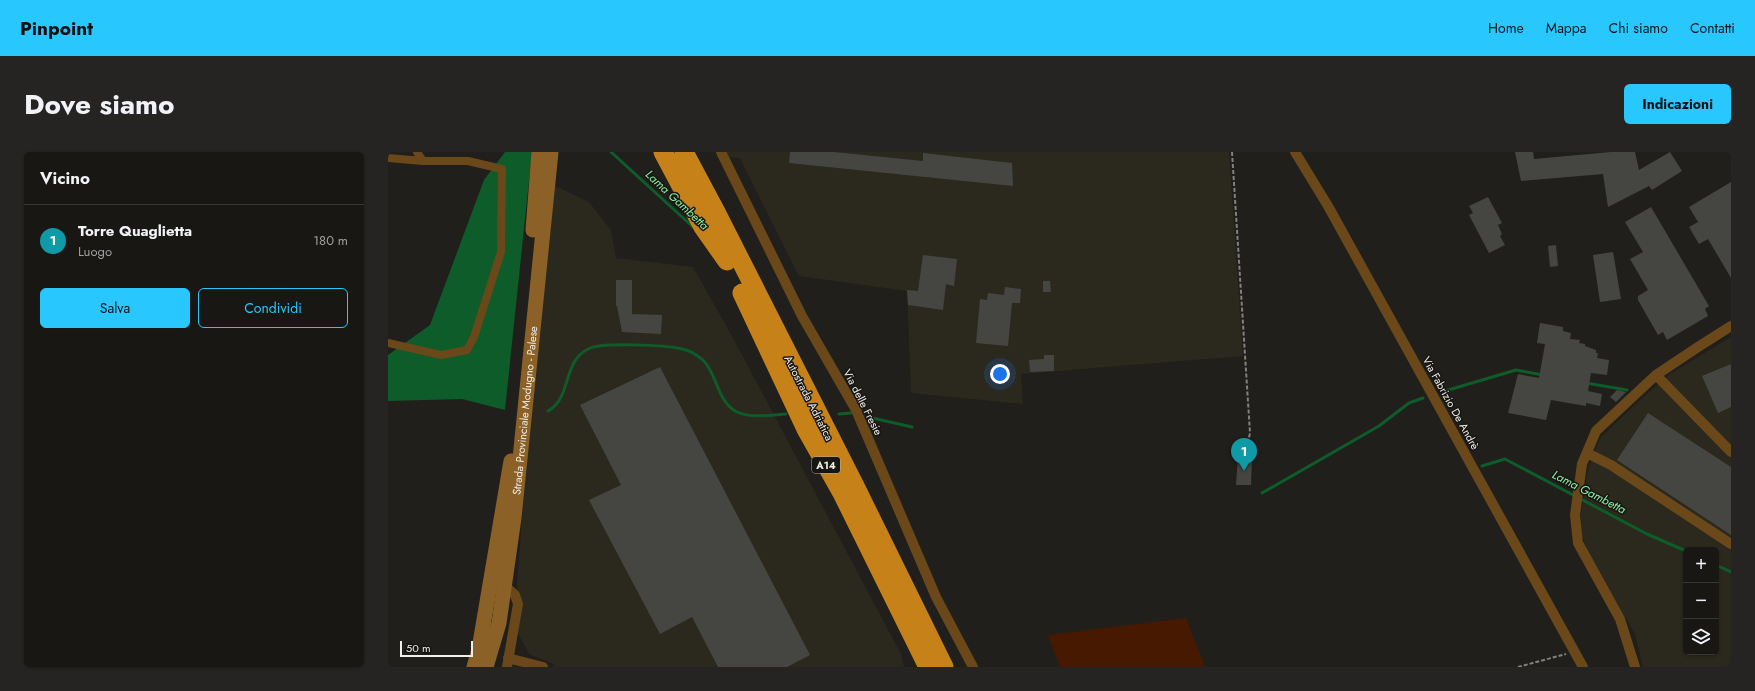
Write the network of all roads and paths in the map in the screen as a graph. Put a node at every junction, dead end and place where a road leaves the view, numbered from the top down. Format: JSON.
{"nodes":[{"id":1,"x":417,"y":152,"type":"edge"},
{"id":2,"x":663,"y":152,"type":"edge"},
{"id":3,"x":672,"y":152,"type":"edge"},
{"id":4,"x":684,"y":152,"type":"edge"},
{"id":5,"x":692,"y":152,"type":"edge"},
{"id":6,"x":722,"y":152,"type":"edge"},
{"id":7,"x":1232,"y":152,"type":"edge"},
{"id":8,"x":1295,"y":152,"type":"edge"},
{"id":9,"x":541,"y":156,"type":"edge"},
{"id":10,"x":388,"y":158,"type":"edge"},
{"id":11,"x":423,"y":161,"type":"junction"},
{"id":12,"x":716,"y":212,"type":"junction"},
{"id":13,"x":716,"y":243,"type":"junction"},
{"id":14,"x":1731,"y":326,"type":"edge"},
{"id":15,"x":388,"y":344,"type":"edge"},
{"id":16,"x":1656,"y":376,"type":"junction"},
{"id":17,"x":1238,"y":447,"type":"dead end"},
{"id":18,"x":1731,"y":452,"type":"edge"},
{"id":19,"x":1587,"y":453,"type":"junction"},
{"id":20,"x":1731,"y":544,"type":"edge"},
{"id":21,"x":505,"y":586,"type":"junction"},
{"id":22,"x":1575,"y":652,"type":"junction"},
{"id":23,"x":508,"y":662,"type":"edge"},
{"id":24,"x":474,"y":667,"type":"edge"},
{"id":25,"x":486,"y":667,"type":"edge"},
{"id":26,"x":543,"y":667,"type":"edge"},
{"id":27,"x":928,"y":667,"type":"edge"},
{"id":28,"x":944,"y":667,"type":"edge"},
{"id":29,"x":973,"y":667,"type":"edge"},
{"id":30,"x":1518,"y":667,"type":"edge"},
{"id":31,"x":1583,"y":667,"type":"edge"},
{"id":32,"x":1635,"y":667,"type":"edge"}],
"edges":[{"from":1,"to":11,"type":"street"},
{"from":2,"to":13,"type":"highway","number":"A14"},
{"from":3,"to":13,"type":"highway","number":"A14"},
{"from":4,"to":12,"type":"highway","name":"Autostrada Adriatica","number":"A14"},
{"from":5,"to":12,"type":"highway","number":"A14"},
{"from":6,"to":29,"type":"street","name":"Via delle Fresie"},
{"from":7,"to":17,"type":"path"},
{"from":8,"to":22,"type":"street","name":"Via Fabrizio De Andrè"},
{"from":9,"to":21,"type":"main road","name":"Strada Provinciale Modugno - Palese"},
{"from":9,"to":24,"type":"main road","name":"Strada Provinciale Modugno - Palese"},
{"from":10,"to":11,"type":"street"},
{"from":11,"to":15,"type":"street"},
{"from":12,"to":28,"type":"highway","name":"Autostrada Adriatica","number":"A14"},
{"from":13,"to":27,"type":"highway","name":"Autostrada Adriatica","number":"A14"},
{"from":14,"to":16,"type":"street"},
{"from":16,"to":18,"type":"street"},
{"from":16,"to":19,"type":"street"},
{"from":19,"to":20,"type":"street"},
{"from":19,"to":32,"type":"street"},
{"from":21,"to":23,"type":"street"},
{"from":21,"to":25,"type":"main road","name":"Strada Provinciale Modugno - Palese"},
{"from":22,"to":30,"type":"path"},
{"from":22,"to":31,"type":"street","name":"Via Fabrizio De Andrè"},
{"from":23,"to":26,"type":"street"}]}
